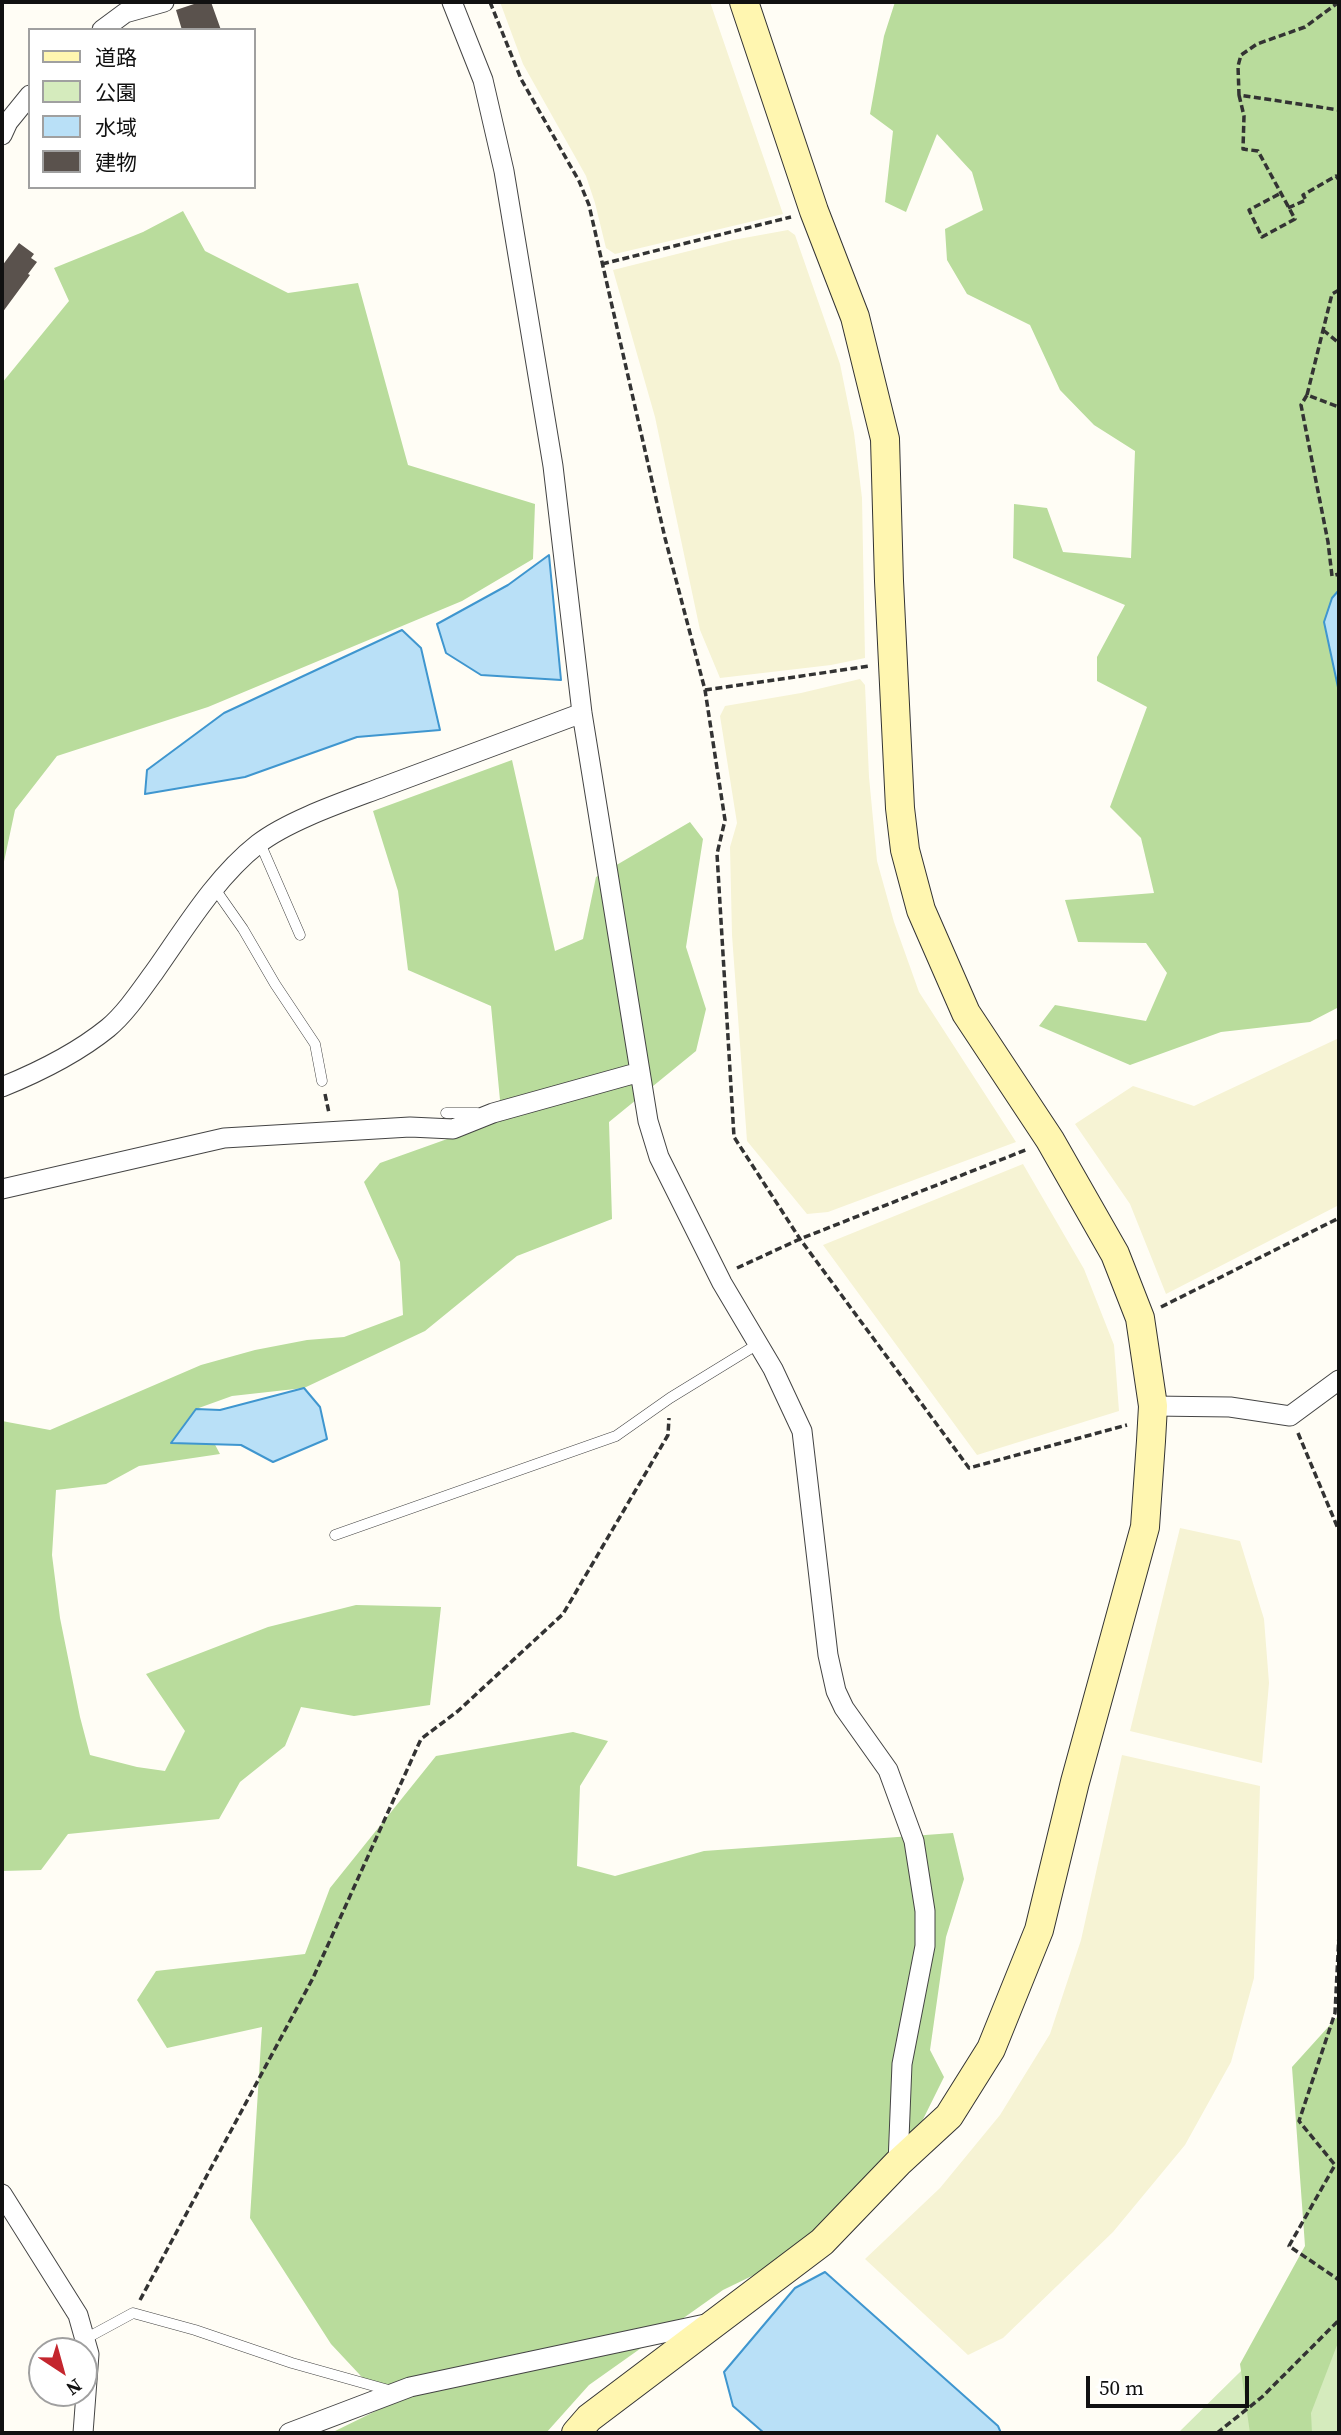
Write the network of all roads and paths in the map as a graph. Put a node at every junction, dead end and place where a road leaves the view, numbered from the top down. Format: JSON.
{"nodes":[{"id":1,"x":164,"y":2,"type":"edge"},
{"id":2,"x":453,"y":2,"type":"edge"},
{"id":3,"x":490,"y":2,"type":"edge"},
{"id":4,"x":744,"y":2,"type":"edge"},
{"id":5,"x":1339,"y":2,"type":"edge"},
{"id":6,"x":105,"y":28,"type":"edge"},
{"id":7,"x":1239,"y":95,"type":"junction"},
{"id":8,"x":28,"y":97,"type":"edge"},
{"id":9,"x":1339,"y":110,"type":"edge"},
{"id":10,"x":2,"y":135,"type":"edge"},
{"id":11,"x":1339,"y":180,"type":"edge"},
{"id":12,"x":1281,"y":193,"type":"junction"},
{"id":13,"x":1289,"y":208,"type":"junction"},
{"id":14,"x":814,"y":211,"type":"junction"},
{"id":15,"x":602,"y":264,"type":"junction"},
{"id":16,"x":1339,"y":290,"type":"edge"},
{"id":17,"x":1323,"y":330,"type":"junction"},
{"id":18,"x":1339,"y":343,"type":"edge"},
{"id":19,"x":1307,"y":395,"type":"junction"},
{"id":20,"x":1339,"y":407,"type":"edge"},
{"id":21,"x":1339,"y":574,"type":"edge"},
{"id":22,"x":893,"y":663,"type":"junction"},
{"id":23,"x":705,"y":690,"type":"junction"},
{"id":24,"x":582,"y":712,"type":"junction"},
{"id":25,"x":260,"y":842,"type":"junction"},
{"id":26,"x":215,"y":889,"type":"junction"},
{"id":27,"x":300,"y":935,"type":"dead end"},
{"id":28,"x":640,"y":1072,"type":"junction"},
{"id":29,"x":322,"y":1082,"type":"joint"},
{"id":30,"x":2,"y":1087,"type":"edge"},
{"id":31,"x":446,"y":1113,"type":"dead end"},
{"id":32,"x":493,"y":1113,"type":"junction"},
{"id":33,"x":330,"y":1131,"type":"junction"},
{"id":34,"x":1050,"y":1140,"type":"junction"},
{"id":35,"x":2,"y":1189,"type":"edge"},
{"id":36,"x":1339,"y":1218,"type":"edge"},
{"id":37,"x":800,"y":1238,"type":"junction"},
{"id":38,"x":722,"y":1283,"type":"junction"},
{"id":39,"x":1140,"y":1318,"type":"junction"},
{"id":40,"x":758,"y":1344,"type":"junction"},
{"id":41,"x":1339,"y":1380,"type":"edge"},
{"id":42,"x":670,"y":1398,"type":"junction"},
{"id":43,"x":1153,"y":1412,"type":"junction"},
{"id":44,"x":1290,"y":1416,"type":"junction"},
{"id":45,"x":1339,"y":1531,"type":"edge"},
{"id":46,"x":335,"y":1535,"type":"dead end"},
{"id":47,"x":1339,"y":1934,"type":"edge"},
{"id":48,"x":898,"y":2163,"type":"junction"},
{"id":49,"x":2,"y":2194,"type":"edge"},
{"id":50,"x":1339,"y":2280,"type":"edge"},
{"id":51,"x":133,"y":2313,"type":"junction"},
{"id":52,"x":1339,"y":2320,"type":"edge"},
{"id":53,"x":720,"y":2321,"type":"junction"},
{"id":54,"x":84,"y":2337,"type":"edge"},
{"id":55,"x":89,"y":2337,"type":"edge"},
{"id":56,"x":396,"y":2392,"type":"junction"},
{"id":57,"x":85,"y":2407,"type":"edge"},
{"id":58,"x":83,"y":2433,"type":"edge"},
{"id":59,"x":289,"y":2433,"type":"edge"},
{"id":60,"x":576,"y":2433,"type":"edge"},
{"id":61,"x":1217,"y":2433,"type":"edge"}],
"edges":[{"from":1,"to":6,"type":"street"},
{"from":2,"to":24,"type":"street"},
{"from":3,"to":15,"type":"path"},
{"from":4,"to":14,"type":"street"},
{"from":5,"to":7,"type":"path"},
{"from":7,"to":9,"type":"path"},
{"from":7,"to":12,"type":"path"},
{"from":8,"to":10,"type":"street"},
{"from":11,"to":13,"type":"path"},
{"from":12,"to":13,"type":"path"},
{"from":12,"to":13,"type":"path"},
{"from":14,"to":15,"type":"path"},
{"from":14,"to":22,"type":"street"},
{"from":15,"to":23,"type":"path"},
{"from":16,"to":17,"type":"path"},
{"from":17,"to":18,"type":"path"},
{"from":17,"to":19,"type":"path"},
{"from":19,"to":20,"type":"path"},
{"from":19,"to":21,"type":"path"},
{"from":22,"to":23,"type":"path"},
{"from":22,"to":34,"type":"street"},
{"from":23,"to":37,"type":"path"},
{"from":24,"to":25,"type":"street"},
{"from":24,"to":28,"type":"street"},
{"from":25,"to":26,"type":"street"},
{"from":25,"to":27,"type":"lane"},
{"from":26,"to":29,"type":"lane"},
{"from":26,"to":30,"type":"street"},
{"from":28,"to":32,"type":"street"},
{"from":28,"to":38,"type":"street"},
{"from":29,"to":33,"type":"path"},
{"from":31,"to":32,"type":"lane"},
{"from":32,"to":33,"type":"street"},
{"from":33,"to":35,"type":"street"},
{"from":34,"to":37,"type":"path"},
{"from":34,"to":39,"type":"street"},
{"from":36,"to":39,"type":"path"},
{"from":37,"to":38,"type":"path"},
{"from":37,"to":43,"type":"path"},
{"from":38,"to":40,"type":"street"},
{"from":39,"to":43,"type":"street"},
{"from":40,"to":42,"type":"lane"},
{"from":40,"to":48,"type":"street"},
{"from":41,"to":44,"type":"street"},
{"from":42,"to":46,"type":"lane"},
{"from":42,"to":51,"type":"path"},
{"from":43,"to":44,"type":"street"},
{"from":43,"to":48,"type":"street"},
{"from":44,"to":45,"type":"path"},
{"from":47,"to":50,"type":"path"},
{"from":48,"to":53,"type":"street"},
{"from":49,"to":54,"type":"street"},
{"from":51,"to":55,"type":"lane"},
{"from":51,"to":56,"type":"lane"},
{"from":52,"to":61,"type":"path"},
{"from":53,"to":56,"type":"street"},
{"from":53,"to":60,"type":"street"},
{"from":56,"to":59,"type":"street"},
{"from":57,"to":58,"type":"street"}]}
